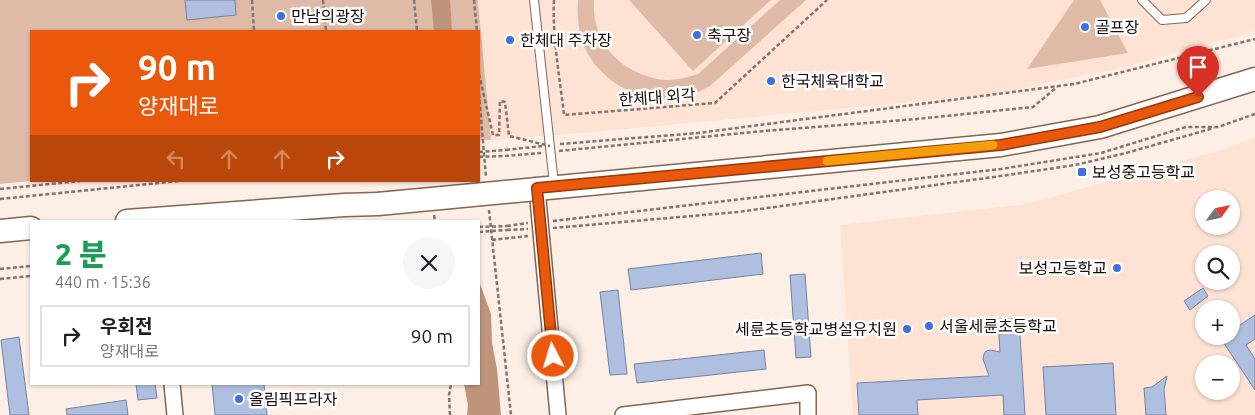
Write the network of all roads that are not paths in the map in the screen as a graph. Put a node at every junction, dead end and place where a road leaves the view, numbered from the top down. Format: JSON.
{"nodes":[{"id":1,"x":534,"y":0,"type":"edge"},
{"id":2,"x":1142,"y":0,"type":"edge"},
{"id":3,"x":1206,"y":0,"type":"edge"},
{"id":4,"x":1255,"y":79,"type":"edge"},
{"id":5,"x":546,"y":188,"type":"junction"},
{"id":6,"x":159,"y":220,"type":"edge"},
{"id":7,"x":30,"y":228,"type":"edge"},
{"id":8,"x":0,"y":230,"type":"edge"},
{"id":9,"x":172,"y":385,"type":"edge"},
{"id":10,"x":175,"y":415,"type":"edge"},
{"id":11,"x":558,"y":415,"type":"edge"},
{"id":12,"x":623,"y":415,"type":"edge"},
{"id":13,"x":808,"y":415,"type":"edge"}],
"edges":[{"from":1,"to":5,"type":"lane"},
{"from":2,"to":3,"type":"lane"},
{"from":4,"to":5,"type":"main road"},
{"from":5,"to":6,"type":"main road","bridge":true},
{"from":5,"to":11,"type":"street"},
{"from":7,"to":8,"type":"main road"},
{"from":9,"to":10,"type":"street"},
{"from":12,"to":13,"type":"street"}]}
